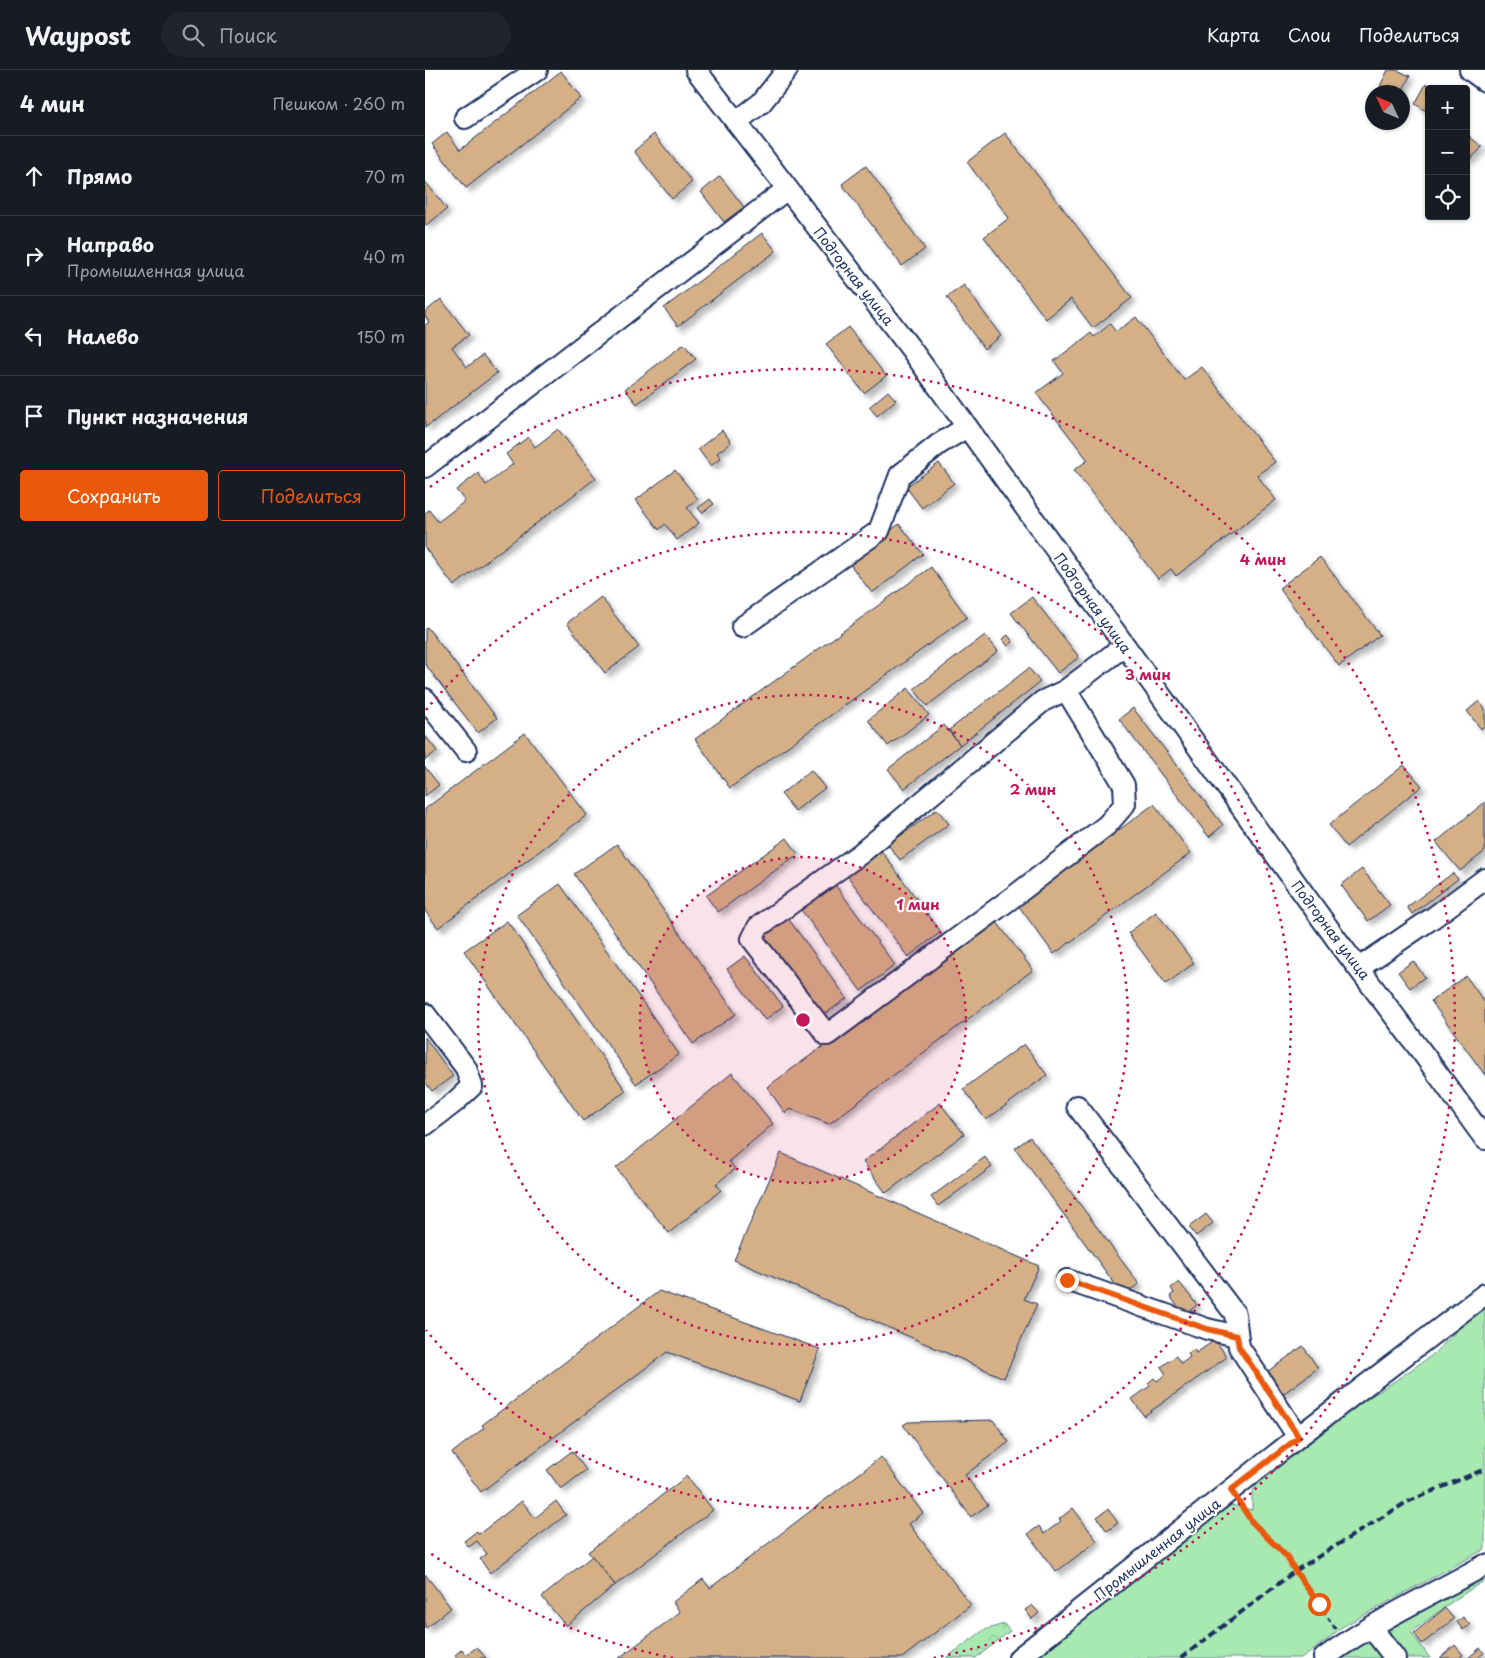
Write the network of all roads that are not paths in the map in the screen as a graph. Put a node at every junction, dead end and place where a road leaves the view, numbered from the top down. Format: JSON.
{"nodes":[{"id":1,"x":537,"y":70,"type":"edge"},
{"id":2,"x":696,"y":70,"type":"edge"},
{"id":3,"x":787,"y":70,"type":"edge"},
{"id":4,"x":1470,"y":70,"type":"edge"},
{"id":5,"x":1485,"y":81,"type":"edge"},
{"id":6,"x":465,"y":118,"type":"dead end"},
{"id":7,"x":736,"y":122,"type":"junction"},
{"id":8,"x":787,"y":189,"type":"junction"},
{"id":9,"x":967,"y":427,"type":"junction"},
{"id":10,"x":425,"y":467,"type":"edge"},
{"id":11,"x":741,"y":627,"type":"dead end"},
{"id":12,"x":1124,"y":646,"type":"junction"},
{"id":13,"x":1065,"y":690,"type":"junction"},
{"id":14,"x":425,"y":700,"type":"edge"},
{"id":15,"x":466,"y":751,"type":"dead end"},
{"id":16,"x":1485,"y":878,"type":"edge"},
{"id":17,"x":1359,"y":968,"type":"junction"},
{"id":18,"x":425,"y":1014,"type":"edge"},
{"id":19,"x":1077,"y":1106,"type":"dead end"},
{"id":20,"x":425,"y":1125,"type":"edge"},
{"id":21,"x":1485,"y":1139,"type":"edge"},
{"id":22,"x":1067,"y":1280,"type":"dead end"},
{"id":23,"x":1485,"y":1294,"type":"edge"},
{"id":24,"x":1237,"y":1336,"type":"junction"},
{"id":25,"x":1299,"y":1437,"type":"junction"},
{"id":26,"x":1485,"y":1565,"type":"edge"},
{"id":27,"x":1371,"y":1627,"type":"junction"},
{"id":28,"x":1019,"y":1658,"type":"edge"},
{"id":29,"x":1324,"y":1658,"type":"edge"},
{"id":30,"x":1395,"y":1658,"type":"edge"}],
"edges":[{"from":1,"to":6,"type":"street"},
{"from":2,"to":7,"type":"street","name":"Подгорная улица"},
{"from":3,"to":7,"type":"street"},
{"from":4,"to":5,"type":"street"},
{"from":7,"to":8,"type":"street","name":"Подгорная улица"},
{"from":8,"to":9,"type":"street","name":"Подгорная улица"},
{"from":8,"to":10,"type":"street"},
{"from":9,"to":11,"type":"street"},
{"from":9,"to":12,"type":"street","name":"Подгорная улица"},
{"from":12,"to":13,"type":"street"},
{"from":12,"to":17,"type":"street","name":"Подгорная улица"},
{"from":13,"to":13,"type":"street"},
{"from":14,"to":15,"type":"street"},
{"from":16,"to":17,"type":"street"},
{"from":17,"to":21,"type":"street","name":"Подгорная улица"},
{"from":18,"to":20,"type":"street"},
{"from":19,"to":24,"type":"street"},
{"from":22,"to":24,"type":"street"},
{"from":23,"to":25,"type":"street","name":"Промышленная улица"},
{"from":24,"to":25,"type":"street"},
{"from":25,"to":28,"type":"street","name":"Промышленная улица"},
{"from":26,"to":27,"type":"street"},
{"from":27,"to":29,"type":"street"},
{"from":27,"to":30,"type":"street"}]}
